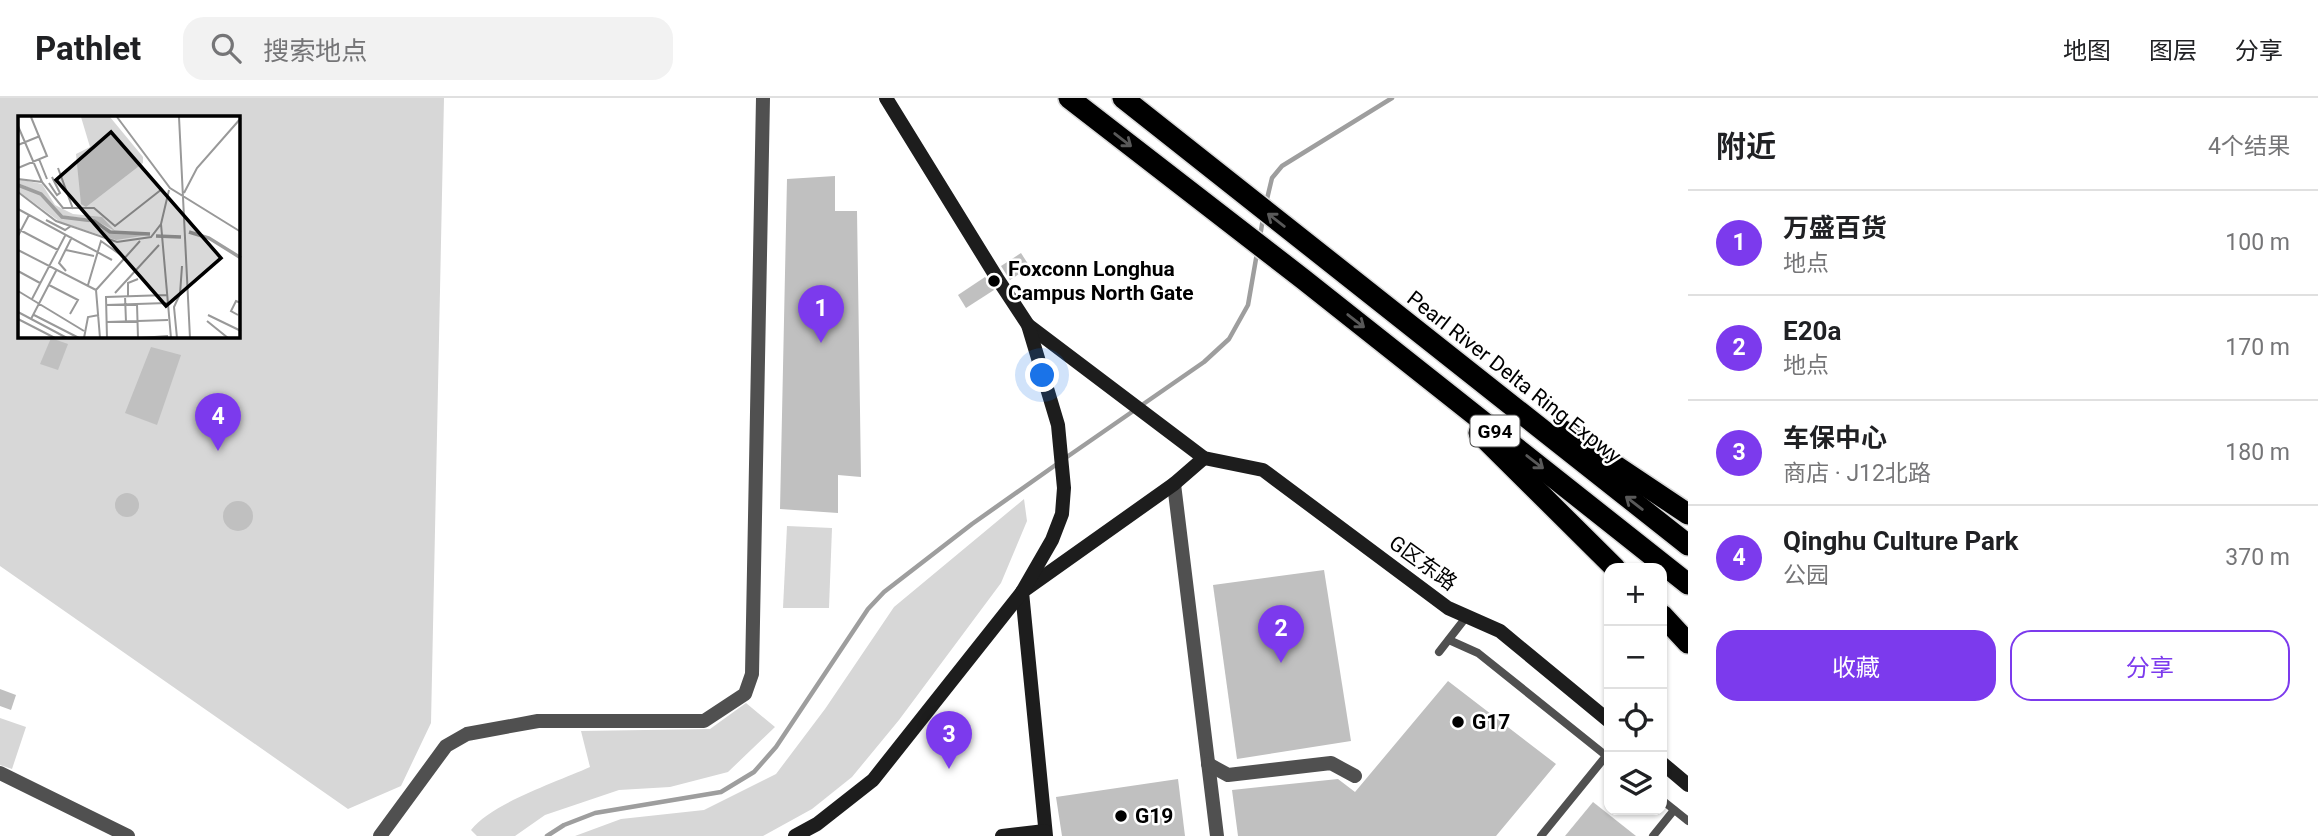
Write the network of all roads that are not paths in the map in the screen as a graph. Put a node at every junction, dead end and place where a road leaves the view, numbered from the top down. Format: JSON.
{"nodes":[{"id":1,"x":763,"y":98,"type":"edge"},
{"id":2,"x":886,"y":98,"type":"edge"},
{"id":3,"x":1069,"y":98,"type":"edge"},
{"id":4,"x":1123,"y":98,"type":"edge"},
{"id":5,"x":1028,"y":325,"type":"junction"},
{"id":6,"x":1426,"y":339,"type":"junction"},
{"id":7,"x":1409,"y":363,"type":"junction"},
{"id":8,"x":1204,"y":458,"type":"junction"},
{"id":9,"x":1174,"y":484,"type":"junction"},
{"id":10,"x":1688,"y":514,"type":"edge"},
{"id":11,"x":1688,"y":545,"type":"edge"},
{"id":12,"x":1610,"y":563,"type":"edge"},
{"id":13,"x":1688,"y":584,"type":"edge"},
{"id":14,"x":1022,"y":592,"type":"junction"},
{"id":15,"x":1467,"y":616,"type":"junction"},
{"id":16,"x":1667,"y":620,"type":"edge"},
{"id":17,"x":1448,"y":639,"type":"junction"},
{"id":18,"x":1688,"y":643,"type":"edge"},
{"id":19,"x":1439,"y":652,"type":"dead end"},
{"id":20,"x":1604,"y":716,"type":"edge"},
{"id":21,"x":1604,"y":754,"type":"edge"},
{"id":22,"x":1604,"y":762,"type":"edge"},
{"id":23,"x":1208,"y":764,"type":"junction"},
{"id":24,"x":1667,"y":768,"type":"edge"},
{"id":25,"x":0,"y":773,"type":"edge"},
{"id":26,"x":1355,"y":776,"type":"dead end"},
{"id":27,"x":1688,"y":785,"type":"edge"},
{"id":28,"x":1667,"y":804,"type":"edge"},
{"id":29,"x":1674,"y":810,"type":"junction"},
{"id":30,"x":1688,"y":821,"type":"edge"},
{"id":31,"x":1046,"y":833,"type":"edge"},
{"id":32,"x":128,"y":836,"type":"edge"},
{"id":33,"x":380,"y":836,"type":"edge"},
{"id":34,"x":795,"y":836,"type":"edge"},
{"id":35,"x":1002,"y":836,"type":"edge"},
{"id":36,"x":1217,"y":836,"type":"edge"},
{"id":37,"x":1541,"y":836,"type":"edge"},
{"id":38,"x":1653,"y":836,"type":"edge"}],
"edges":[{"from":1,"to":33,"type":"street"},
{"from":2,"to":5,"type":"street"},
{"from":3,"to":7,"type":"highway","number":"G94","one_way":true},
{"from":6,"to":4,"type":"highway","name":"Pearl River Delta Ring Expwy","number":"G94","one_way":true},
{"from":5,"to":8,"type":"street"},
{"from":5,"to":14,"type":"street"},
{"from":6,"to":10,"type":"highway"},
{"from":11,"to":6,"type":"highway","name":"Pearl River Delta Ring Expwy","number":"G94","one_way":true},
{"from":7,"to":12,"type":"highway"},
{"from":7,"to":13,"type":"highway","number":"G94","one_way":true},
{"from":8,"to":9,"type":"street"},
{"from":8,"to":15,"type":"street","name":"G区东路"},
{"from":9,"to":14,"type":"street"},
{"from":9,"to":23,"type":"street"},
{"from":14,"to":31,"type":"street"},
{"from":14,"to":34,"type":"street"},
{"from":15,"to":17,"type":"lane"},
{"from":15,"to":20,"type":"street","name":"G区东路"},
{"from":16,"to":18,"type":"highway"},
{"from":17,"to":19,"type":"lane"},
{"from":17,"to":21,"type":"lane"},
{"from":22,"to":37,"type":"lane"},
{"from":23,"to":26,"type":"street"},
{"from":23,"to":36,"type":"street"},
{"from":24,"to":27,"type":"street"},
{"from":25,"to":32,"type":"street"},
{"from":28,"to":29,"type":"lane"},
{"from":29,"to":30,"type":"lane"},
{"from":29,"to":38,"type":"lane"},
{"from":31,"to":35,"type":"street"}]}
